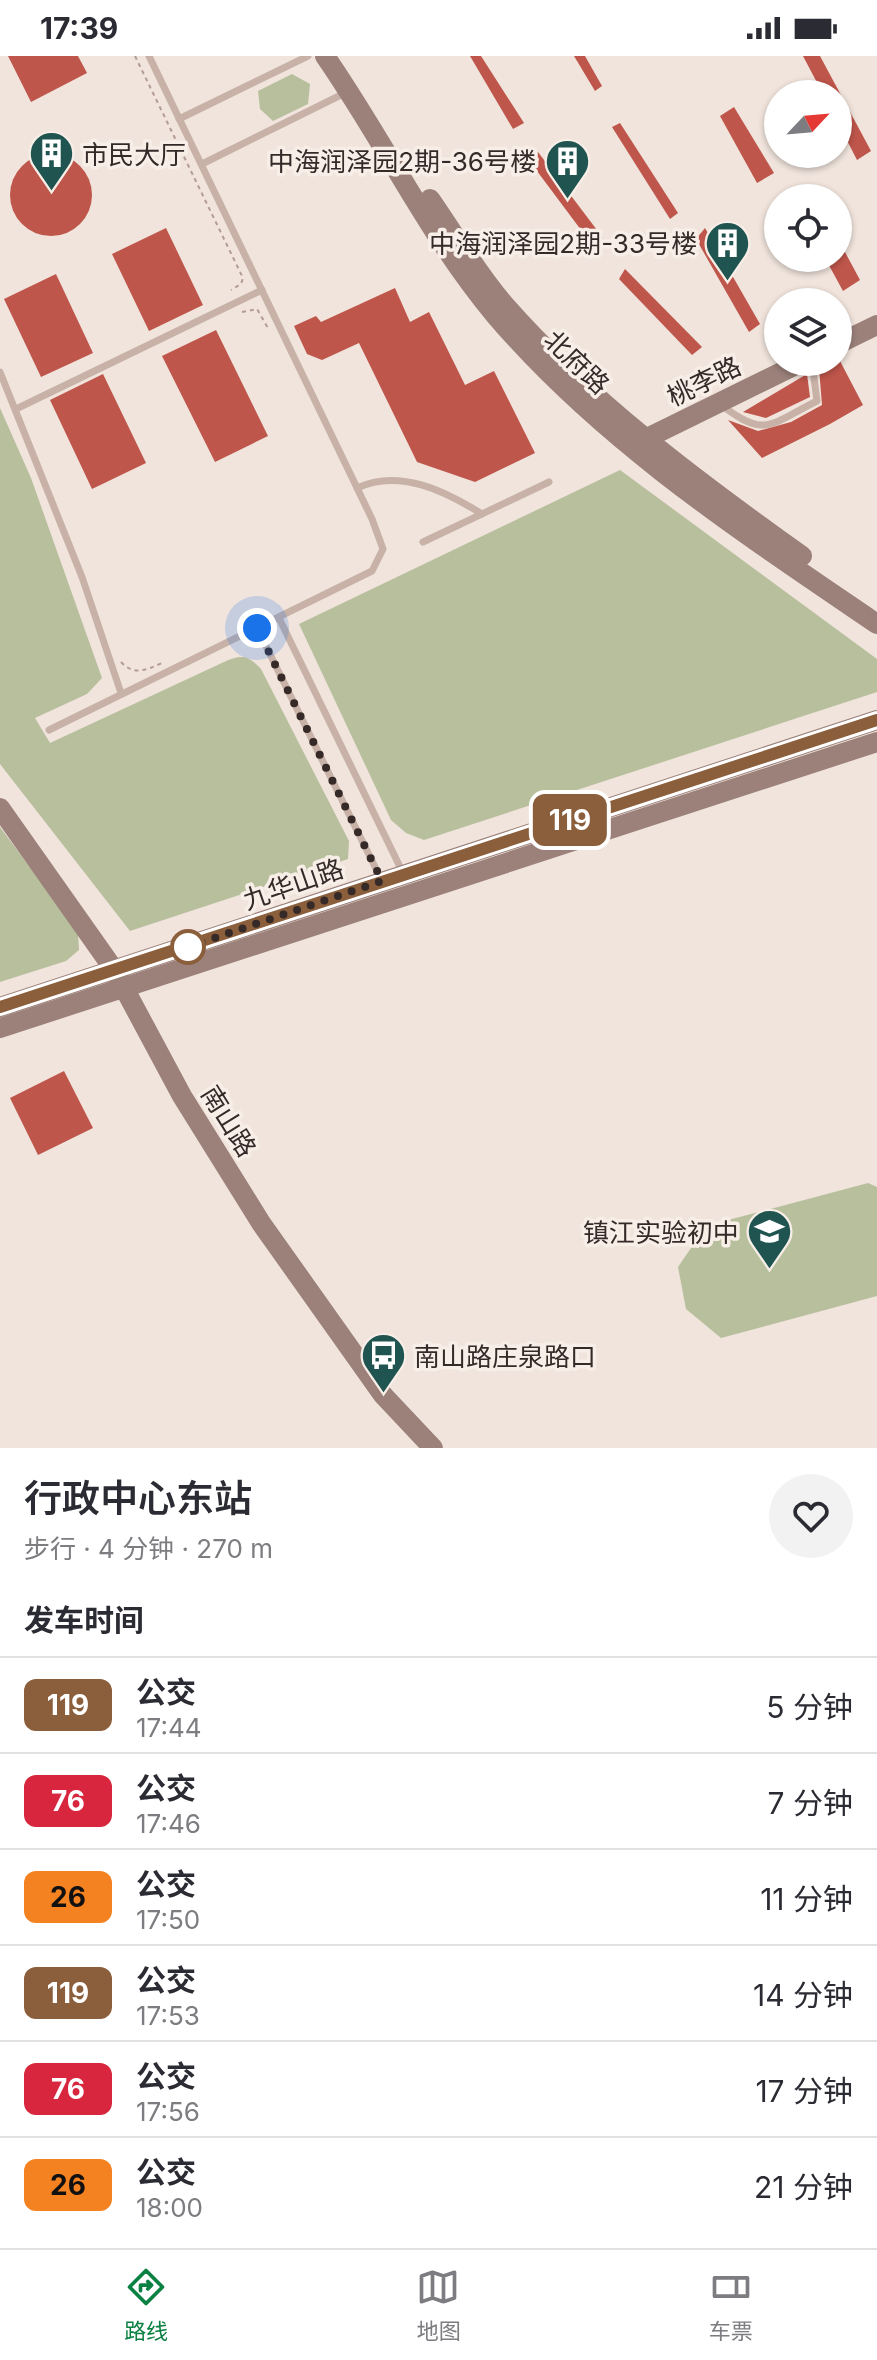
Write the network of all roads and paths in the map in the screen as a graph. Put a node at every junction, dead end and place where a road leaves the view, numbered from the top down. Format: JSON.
{"nodes":[{"id":1,"x":135,"y":56,"type":"edge"},
{"id":2,"x":149,"y":56,"type":"edge"},
{"id":3,"x":308,"y":56,"type":"edge"},
{"id":4,"x":325,"y":56,"type":"edge"},
{"id":5,"x":340,"y":56,"type":"edge"},
{"id":6,"x":350,"y":91,"type":"junction"},
{"id":7,"x":179,"y":119,"type":"junction"},
{"id":8,"x":202,"y":164,"type":"junction"},
{"id":9,"x":231,"y":290,"type":"dead end"},
{"id":10,"x":262,"y":290,"type":"junction"},
{"id":11,"x":242,"y":312,"type":"dead end"},
{"id":12,"x":877,"y":325,"type":"edge"},
{"id":13,"x":852,"y":337,"type":"edge"},
{"id":14,"x":275,"y":341,"type":"dead end"},
{"id":15,"x":0,"y":372,"type":"edge"},
{"id":16,"x":774,"y":376,"type":"edge"},
{"id":17,"x":814,"y":376,"type":"edge"},
{"id":18,"x":719,"y":403,"type":"junction"},
{"id":19,"x":16,"y":409,"type":"junction"},
{"id":20,"x":638,"y":442,"type":"junction"},
{"id":21,"x":549,"y":482,"type":"dead end"},
{"id":22,"x":357,"y":488,"type":"junction"},
{"id":23,"x":482,"y":514,"type":"junction"},
{"id":24,"x":423,"y":542,"type":"dead end"},
{"id":25,"x":877,"y":610,"type":"edge"},
{"id":26,"x":279,"y":618,"type":"junction"},
{"id":27,"x":877,"y":624,"type":"edge"},
{"id":28,"x":257,"y":628,"type":"junction"},
{"id":29,"x":171,"y":658,"type":"dead end"},
{"id":30,"x":121,"y":662,"type":"dead end"},
{"id":31,"x":121,"y":693,"type":"junction"},
{"id":32,"x":877,"y":720,"type":"edge"},
{"id":33,"x":49,"y":730,"type":"dead end"},
{"id":34,"x":877,"y":742,"type":"edge"},
{"id":35,"x":0,"y":808,"type":"edge"},
{"id":36,"x":404,"y":874,"type":"junction"},
{"id":37,"x":382,"y":881,"type":"junction"},
{"id":38,"x":119,"y":979,"type":"junction"},
{"id":39,"x":0,"y":1007,"type":"edge"},
{"id":40,"x":0,"y":1028,"type":"edge"},
{"id":41,"x":433,"y":1448,"type":"edge"}],
"edges":[{"from":1,"to":9,"type":"path"},
{"from":2,"to":7,"type":"lane"},
{"from":3,"to":7,"type":"lane"},
{"from":4,"to":6,"type":"main road","name":"北府路"},
{"from":5,"to":20,"type":"main road","name":"北府路"},
{"from":6,"to":8,"type":"lane"},
{"from":6,"to":20,"type":"main road","name":"北府路"},
{"from":7,"to":8,"type":"lane"},
{"from":8,"to":10,"type":"lane"},
{"from":10,"to":19,"type":"lane"},
{"from":10,"to":22,"type":"lane"},
{"from":11,"to":14,"type":"path"},
{"from":12,"to":13,"type":"main road"},
{"from":15,"to":19,"type":"lane"},
{"from":16,"to":18,"type":"main road","name":"桃李路"},
{"from":17,"to":18,"type":"lane"},
{"from":18,"to":20,"type":"main road","name":"桃李路"},
{"from":19,"to":31,"type":"lane"},
{"from":20,"to":25,"type":"main road","name":"北府路"},
{"from":20,"to":27,"type":"main road","name":"北府路"},
{"from":21,"to":23,"type":"lane"},
{"from":22,"to":23,"type":"lane"},
{"from":22,"to":26,"type":"lane"},
{"from":23,"to":24,"type":"lane"},
{"from":26,"to":28,"type":"lane"},
{"from":26,"to":36,"type":"lane"},
{"from":28,"to":31,"type":"lane"},
{"from":28,"to":37,"type":"lane"},
{"from":29,"to":30,"type":"path"},
{"from":31,"to":33,"type":"lane"},
{"from":32,"to":36,"type":"main road","name":"九华山路"},
{"from":34,"to":38,"type":"main road","name":"九华山路"},
{"from":35,"to":38,"type":"main road","name":"南山路"},
{"from":36,"to":37,"type":"main road","name":"九华山路"},
{"from":37,"to":38,"type":"main road","name":"九华山路"},
{"from":38,"to":39,"type":"main road","name":"九华山路"},
{"from":38,"to":40,"type":"main road","name":"九华山路"},
{"from":38,"to":41,"type":"main road","name":"南山路"}]}
